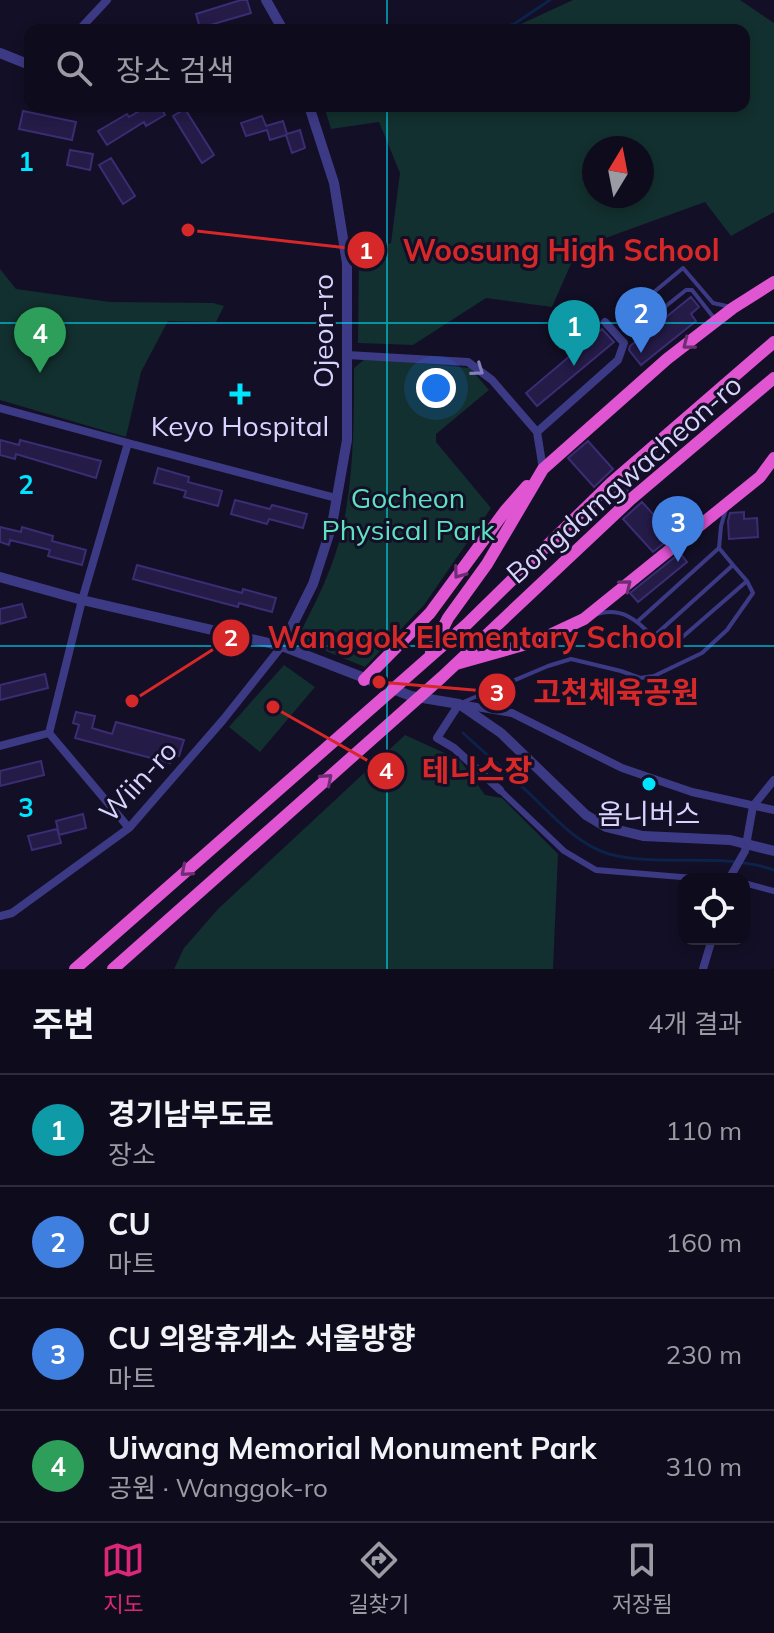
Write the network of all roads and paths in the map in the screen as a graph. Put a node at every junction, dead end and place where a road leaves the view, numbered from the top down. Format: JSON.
{"nodes":[{"id":1,"x":107,"y":0,"type":"edge"},
{"id":2,"x":266,"y":0,"type":"edge"},
{"id":3,"x":85,"y":24,"type":"edge"},
{"id":4,"x":280,"y":24,"type":"edge"},
{"id":5,"x":0,"y":53,"type":"edge"},
{"id":6,"x":24,"y":61,"type":"edge"},
{"id":7,"x":311,"y":112,"type":"edge"},
{"id":8,"x":774,"y":282,"type":"edge"},
{"id":9,"x":733,"y":308,"type":"junction"},
{"id":10,"x":716,"y":321,"type":"junction"},
{"id":11,"x":605,"y":322,"type":"dead end"},
{"id":12,"x":774,"y":342,"type":"edge"},
{"id":13,"x":347,"y":355,"type":"junction"},
{"id":14,"x":774,"y":378,"type":"edge"},
{"id":15,"x":0,"y":408,"type":"edge"},
{"id":16,"x":537,"y":432,"type":"junction"},
{"id":17,"x":128,"y":443,"type":"junction"},
{"id":18,"x":774,"y":458,"type":"edge"},
{"id":19,"x":543,"y":469,"type":"junction"},
{"id":20,"x":336,"y":498,"type":"junction"},
{"id":21,"x":729,"y":501,"type":"junction"},
{"id":22,"x":719,"y":548,"type":"junction"},
{"id":23,"x":733,"y":565,"type":"junction"},
{"id":24,"x":0,"y":577,"type":"edge"},
{"id":25,"x":747,"y":581,"type":"junction"},
{"id":26,"x":82,"y":600,"type":"junction"},
{"id":27,"x":584,"y":619,"type":"junction"},
{"id":28,"x":638,"y":621,"type":"junction"},
{"id":29,"x":653,"y":637,"type":"junction"},
{"id":30,"x":282,"y":646,"type":"junction"},
{"id":31,"x":428,"y":658,"type":"junction"},
{"id":32,"x":456,"y":664,"type":"junction"},
{"id":33,"x":364,"y":680,"type":"junction"},
{"id":34,"x":459,"y":704,"type":"junction"},
{"id":35,"x":49,"y":733,"type":"junction"},
{"id":36,"x":0,"y":746,"type":"edge"},
{"id":37,"x":774,"y":780,"type":"edge"},
{"id":38,"x":500,"y":790,"type":"joint"},
{"id":39,"x":753,"y":806,"type":"junction"},
{"id":40,"x":774,"y":810,"type":"edge"},
{"id":41,"x":129,"y":828,"type":"junction"},
{"id":42,"x":746,"y":847,"type":"junction"},
{"id":43,"x":774,"y":851,"type":"edge"},
{"id":44,"x":732,"y":873,"type":"edge"},
{"id":45,"x":678,"y":877,"type":"edge"},
{"id":46,"x":750,"y":885,"type":"edge"},
{"id":47,"x":774,"y":891,"type":"edge"},
{"id":48,"x":0,"y":916,"type":"edge"},
{"id":49,"x":710,"y":945,"type":"edge"},
{"id":50,"x":75,"y":969,"type":"edge"},
{"id":51,"x":113,"y":969,"type":"edge"},
{"id":52,"x":703,"y":969,"type":"edge"}],
"edges":[{"from":1,"to":3,"type":"street"},
{"from":2,"to":4,"type":"street"},
{"from":5,"to":6,"type":"street"},
{"from":7,"to":13,"type":"street","name":"Ojeon-ro"},
{"from":8,"to":9,"type":"highway"},
{"from":9,"to":10,"type":"highway"},
{"from":9,"to":10,"type":"lane"},
{"from":10,"to":19,"type":"highway","one_way":true},
{"from":11,"to":16,"type":"street"},
{"from":12,"to":31,"type":"highway","name":"Bongdamgwacheon-ro"},
{"from":13,"to":16,"type":"street","one_way":true},
{"from":13,"to":20,"type":"street","name":"Ojeon-ro"},
{"from":14,"to":32,"type":"highway","name":"Bongdamgwacheon-ro"},
{"from":15,"to":17,"type":"street"},
{"from":16,"to":19,"type":"street"},
{"from":17,"to":20,"type":"street"},
{"from":17,"to":26,"type":"street"},
{"from":18,"to":21,"type":"highway"},
{"from":19,"to":31,"type":"highway"},
{"from":19,"to":33,"type":"highway","one_way":true},
{"from":20,"to":30,"type":"street","name":"Ojeon-ro"},
{"from":21,"to":22,"type":"lane"},
{"from":27,"to":21,"type":"highway","one_way":true},
{"from":22,"to":23,"type":"lane"},
{"from":22,"to":28,"type":"lane"},
{"from":23,"to":25,"type":"lane"},
{"from":23,"to":29,"type":"lane"},
{"from":24,"to":26,"type":"street"},
{"from":25,"to":29,"type":"lane"},
{"from":25,"to":34,"type":"lane"},
{"from":26,"to":30,"type":"street"},
{"from":26,"to":35,"type":"street"},
{"from":27,"to":28,"type":"lane"},
{"from":27,"to":32,"type":"highway"},
{"from":28,"to":29,"type":"lane"},
{"from":30,"to":33,"type":"street"},
{"from":30,"to":41,"type":"street","name":"Wiin-ro"},
{"from":31,"to":50,"type":"highway","name":"Bongdamgwacheon-ro","one_way":true},
{"from":51,"to":32,"type":"highway","name":"Bongdamgwacheon-ro","one_way":true},
{"from":33,"to":34,"type":"street"},
{"from":34,"to":38,"type":"street"},
{"from":34,"to":39,"type":"street"},
{"from":34,"to":42,"type":"street"},
{"from":35,"to":36,"type":"street"},
{"from":35,"to":41,"type":"street"},
{"from":37,"to":39,"type":"street"},
{"from":38,"to":45,"type":"street"},
{"from":39,"to":40,"type":"street"},
{"from":39,"to":42,"type":"street"},
{"from":41,"to":48,"type":"street","name":"Wiin-ro"},
{"from":42,"to":43,"type":"street"},
{"from":42,"to":44,"type":"street"},
{"from":46,"to":47,"type":"street"},
{"from":49,"to":52,"type":"street"}]}
